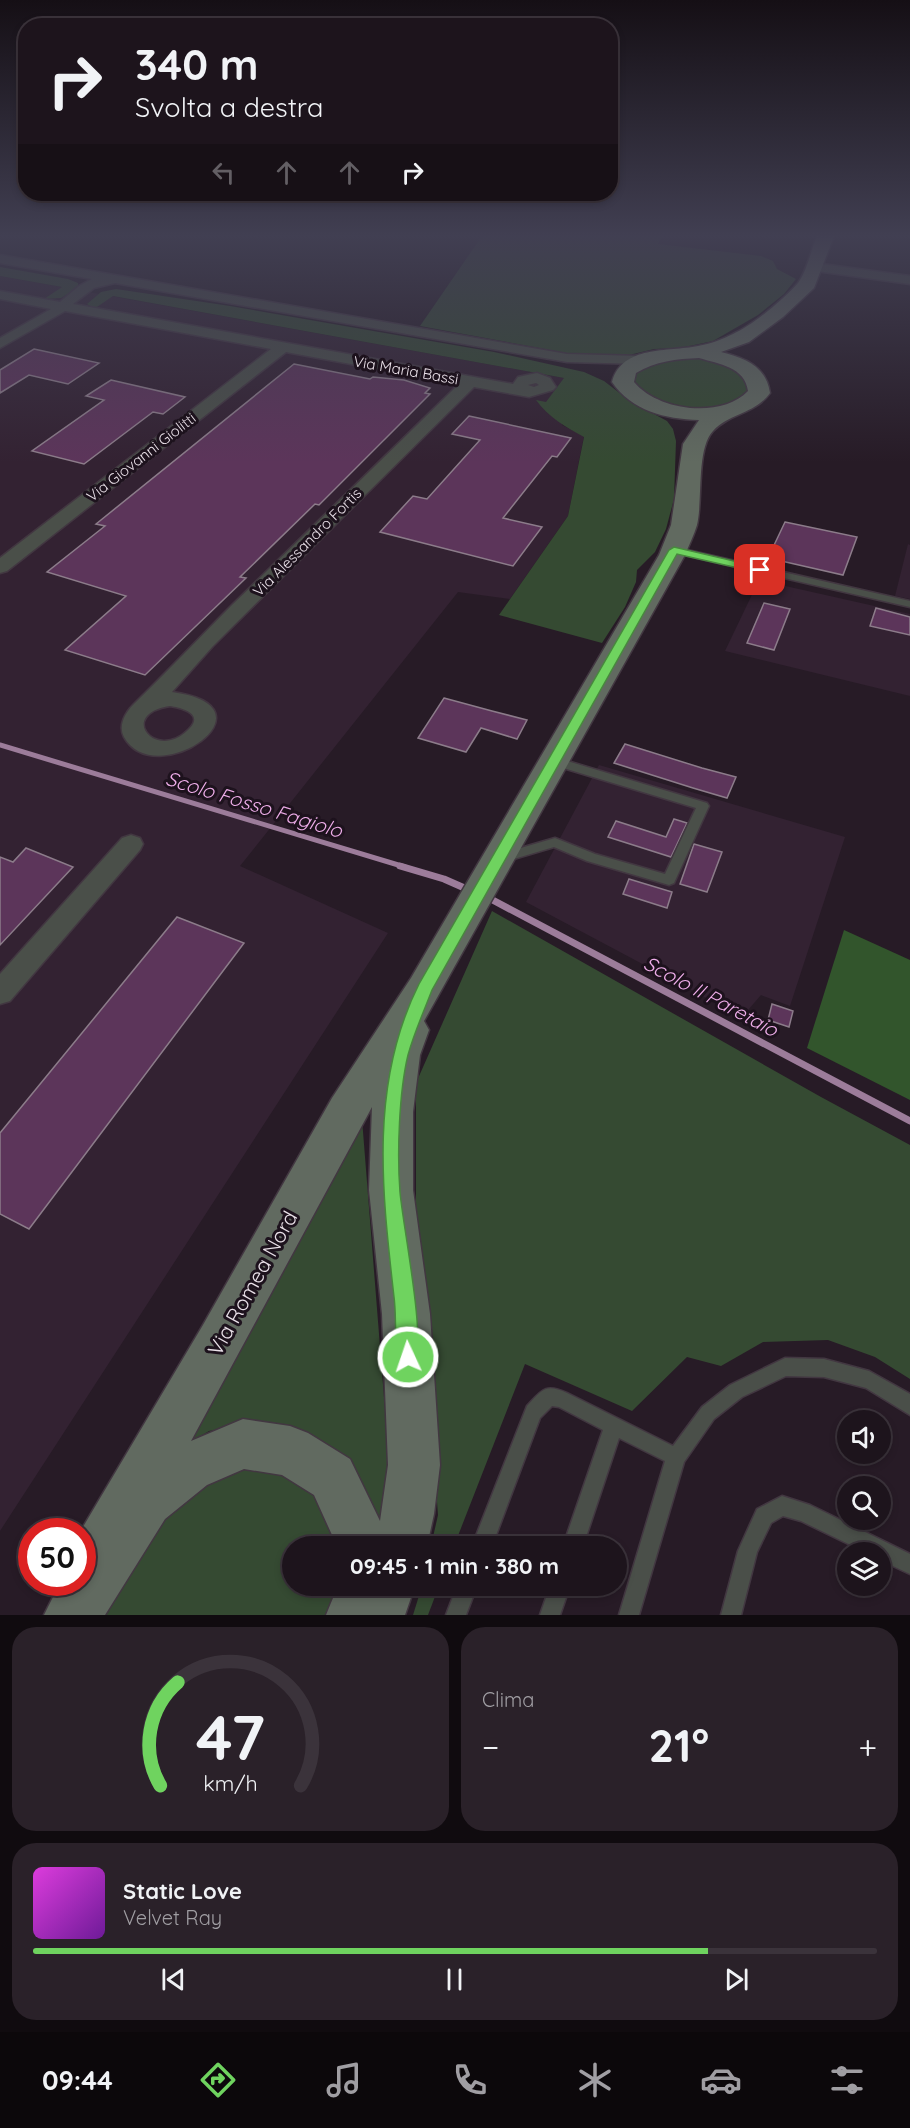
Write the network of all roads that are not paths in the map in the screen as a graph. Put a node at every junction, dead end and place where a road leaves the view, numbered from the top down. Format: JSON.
{"nodes":[{"id":1,"x":54,"y":311,"type":"edge"},
{"id":2,"x":92,"y":311,"type":"edge"},
{"id":3,"x":289,"y":311,"type":"edge"},
{"id":4,"x":778,"y":311,"type":"edge"},
{"id":5,"x":742,"y":338,"type":"junction"},
{"id":6,"x":0,"y":344,"type":"edge"},
{"id":7,"x":283,"y":347,"type":"junction"},
{"id":8,"x":700,"y":352,"type":"junction"},
{"id":9,"x":567,"y":358,"type":"junction"},
{"id":10,"x":642,"y":360,"type":"junction"},
{"id":11,"x":751,"y":371,"type":"junction"},
{"id":12,"x":471,"y":381,"type":"junction"},
{"id":13,"x":623,"y":382,"type":"junction"},
{"id":14,"x":529,"y":392,"type":"dead end"},
{"id":15,"x":662,"y":408,"type":"junction"},
{"id":16,"x":724,"y":412,"type":"junction"},
{"id":17,"x":694,"y":444,"type":"junction"},
{"id":18,"x":674,"y":550,"type":"junction"},
{"id":19,"x":0,"y":567,"type":"edge"},
{"id":20,"x":910,"y":604,"type":"edge"},
{"id":21,"x":147,"y":706,"type":"dead end"},
{"id":22,"x":554,"y":761,"type":"junction"},
{"id":23,"x":131,"y":844,"type":"dead end"},
{"id":24,"x":492,"y":868,"type":"junction"},
{"id":25,"x":424,"y":989,"type":"junction"},
{"id":26,"x":0,"y":993,"type":"edge"},
{"id":27,"x":910,"y":1406,"type":"edge"},
{"id":28,"x":614,"y":1425,"type":"junction"},
{"id":29,"x":676,"y":1457,"type":"junction"},
{"id":30,"x":359,"y":1536,"type":"edge"},
{"id":31,"x":402,"y":1536,"type":"edge"},
{"id":32,"x":486,"y":1536,"type":"edge"},
{"id":33,"x":576,"y":1536,"type":"edge"},
{"id":34,"x":96,"y":1555,"type":"edge"},
{"id":35,"x":910,"y":1564,"type":"edge"},
{"id":36,"x":73,"y":1596,"type":"edge"},
{"id":37,"x":360,"y":1596,"type":"edge"},
{"id":38,"x":384,"y":1596,"type":"edge"},
{"id":39,"x":463,"y":1596,"type":"edge"},
{"id":40,"x":557,"y":1596,"type":"edge"},
{"id":41,"x":62,"y":1615,"type":"edge"},
{"id":42,"x":72,"y":1615,"type":"edge"},
{"id":43,"x":354,"y":1615,"type":"edge"},
{"id":44,"x":377,"y":1615,"type":"edge"},
{"id":45,"x":456,"y":1615,"type":"edge"},
{"id":46,"x":550,"y":1615,"type":"edge"},
{"id":47,"x":629,"y":1615,"type":"edge"},
{"id":48,"x":731,"y":1615,"type":"edge"}],
"edges":[{"from":1,"to":6,"type":"street"},
{"from":2,"to":7,"type":"street","name":"Via Maria Bassi"},
{"from":3,"to":9,"type":"street"},
{"from":4,"to":5,"type":"main road"},
{"from":5,"to":8,"type":"main road"},
{"from":5,"to":11,"type":"main road"},
{"from":7,"to":12,"type":"street","name":"Via Maria Bassi"},
{"from":7,"to":19,"type":"street","name":"Via Giovanni Giolitti"},
{"from":8,"to":10,"type":"main road"},
{"from":8,"to":11,"type":"main road"},
{"from":9,"to":10,"type":"street"},
{"from":9,"to":13,"type":"street"},
{"from":10,"to":13,"type":"main road"},
{"from":11,"to":16,"type":"main road"},
{"from":12,"to":14,"type":"street","name":"Via Maria Bassi"},
{"from":12,"to":21,"type":"street","name":"Via Alessandro Fortis"},
{"from":13,"to":15,"type":"main road"},
{"from":15,"to":16,"type":"main road"},
{"from":15,"to":17,"type":"main road"},
{"from":16,"to":17,"type":"main road"},
{"from":17,"to":18,"type":"main road","name":"Via Romea Nord"},
{"from":18,"to":20,"type":"lane"},
{"from":18,"to":22,"type":"main road","name":"Via Romea Nord"},
{"from":22,"to":24,"type":"main road","name":"Via Romea Nord"},
{"from":22,"to":24,"type":"lane"},
{"from":23,"to":26,"type":"street"},
{"from":24,"to":25,"type":"main road","name":"Via Romea Nord"},
{"from":25,"to":31,"type":"main road","name":"Via Romea Nord"},
{"from":25,"to":34,"type":"main road","name":"Via Romea Nord"},
{"from":27,"to":29,"type":"lane"},
{"from":28,"to":29,"type":"lane"},
{"from":28,"to":32,"type":"lane"},
{"from":28,"to":33,"type":"lane"},
{"from":29,"to":47,"type":"lane"},
{"from":30,"to":42,"type":"main road"},
{"from":35,"to":48,"type":"lane"},
{"from":36,"to":41,"type":"main road","name":"Via Romea Nord"},
{"from":37,"to":43,"type":"main road"},
{"from":38,"to":44,"type":"main road"},
{"from":39,"to":45,"type":"lane"},
{"from":40,"to":46,"type":"lane"}]}
